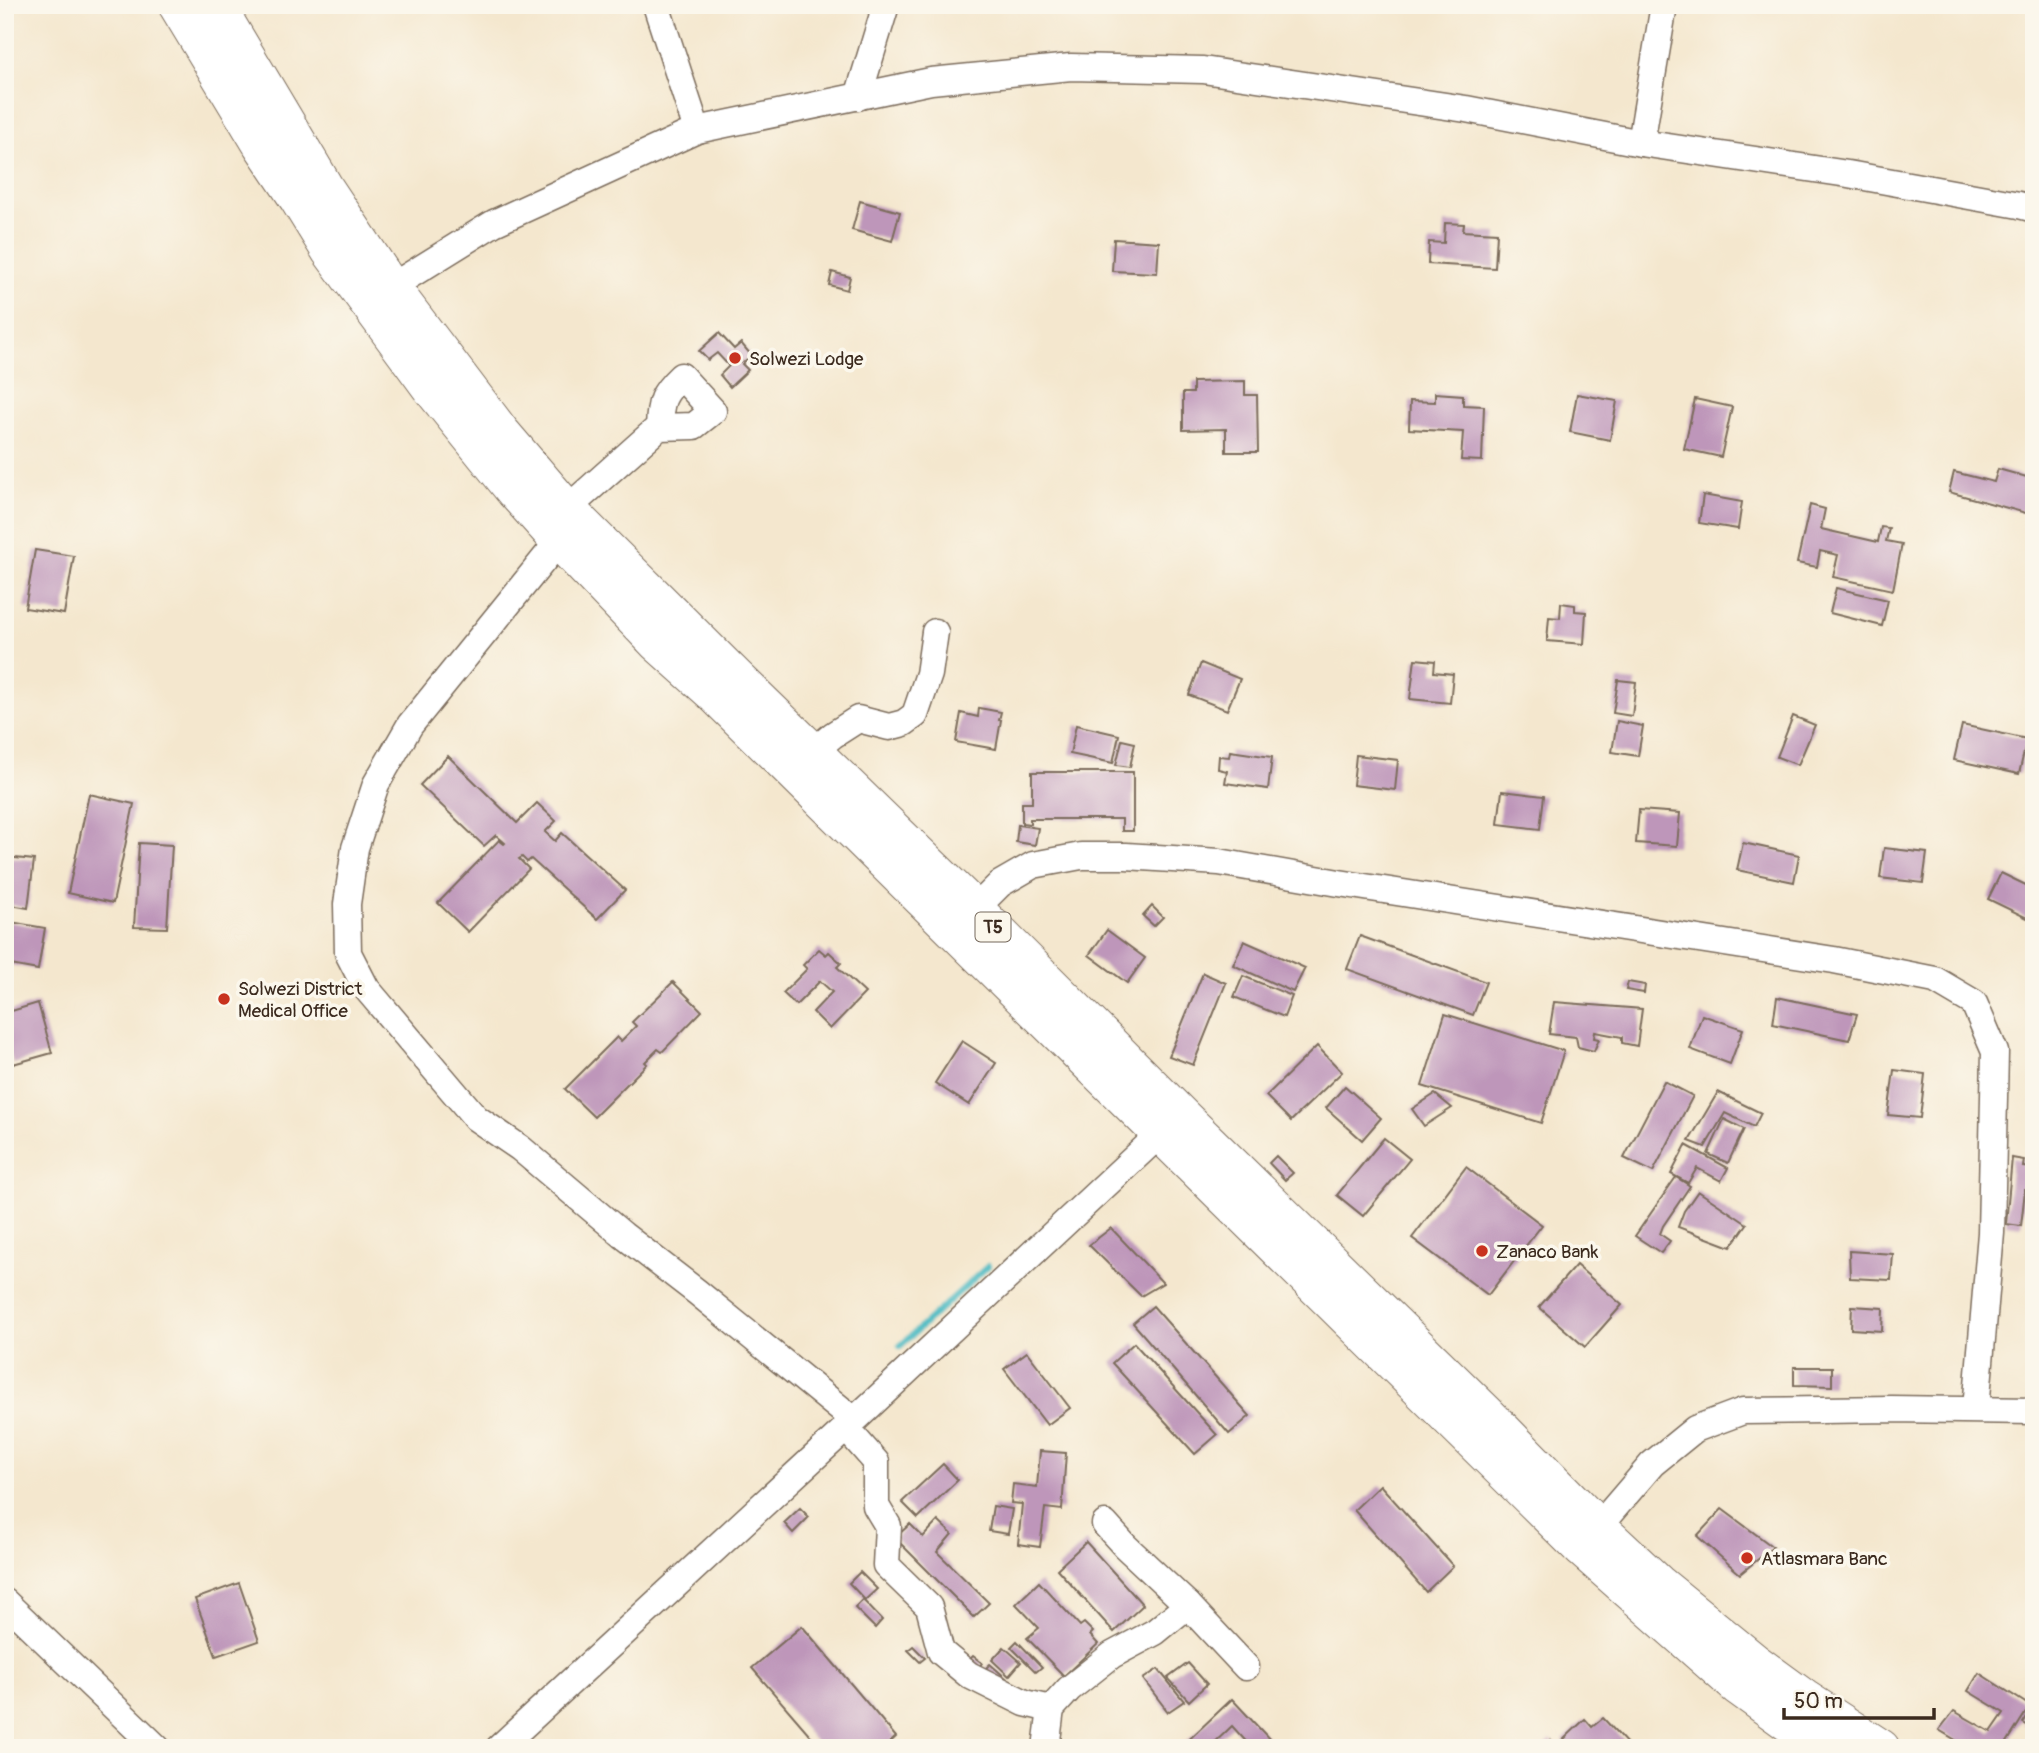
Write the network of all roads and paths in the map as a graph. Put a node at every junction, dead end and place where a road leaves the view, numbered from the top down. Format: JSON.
{"nodes":[{"id":1,"x":177,"y":5,"type":"edge"},
{"id":2,"x":216,"y":5,"type":"edge"},
{"id":3,"x":656,"y":5,"type":"edge"},
{"id":4,"x":886,"y":5,"type":"edge"},
{"id":5,"x":1664,"y":5,"type":"edge"},
{"id":6,"x":858,"y":97,"type":"junction"},
{"id":7,"x":697,"y":130,"type":"junction"},
{"id":8,"x":1641,"y":144,"type":"junction"},
{"id":9,"x":2034,"y":209,"type":"edge"},
{"id":10,"x":380,"y":296,"type":"junction"},
{"id":11,"x":659,"y":427,"type":"dead end"},
{"id":12,"x":563,"y":525,"type":"junction"},
{"id":13,"x":935,"y":632,"type":"dead end"},
{"id":14,"x":803,"y":761,"type":"junction"},
{"id":15,"x":975,"y":909,"type":"junction"},
{"id":16,"x":1160,"y":1134,"type":"junction"},
{"id":17,"x":1976,"y":1409,"type":"junction"},
{"id":18,"x":2034,"y":1411,"type":"edge"},
{"id":19,"x":850,"y":1424,"type":"junction"},
{"id":20,"x":1105,"y":1524,"type":"dead end"},
{"id":21,"x":1598,"y":1527,"type":"junction"},
{"id":22,"x":5,"y":1602,"type":"edge"},
{"id":23,"x":1188,"y":1605,"type":"junction"},
{"id":24,"x":1245,"y":1667,"type":"dead end"},
{"id":25,"x":1051,"y":1709,"type":"junction"},
{"id":26,"x":1820,"y":1747,"type":"edge"},
{"id":27,"x":157,"y":1748,"type":"edge"},
{"id":28,"x":499,"y":1748,"type":"edge"},
{"id":29,"x":1046,"y":1748,"type":"edge"},
{"id":30,"x":1881,"y":1748,"type":"edge"}],
"edges":[{"from":1,"to":10,"type":"highway","number":"T5"},
{"from":2,"to":10,"type":"highway","number":"T5"},
{"from":3,"to":7,"type":"street"},
{"from":4,"to":6,"type":"street"},
{"from":5,"to":8,"type":"street"},
{"from":6,"to":7,"type":"street"},
{"from":6,"to":8,"type":"street"},
{"from":7,"to":10,"type":"street"},
{"from":8,"to":9,"type":"street"},
{"from":10,"to":12,"type":"highway","number":"T5"},
{"from":11,"to":12,"type":"street"},
{"from":12,"to":14,"type":"highway","number":"T5"},
{"from":12,"to":19,"type":"street"},
{"from":13,"to":14,"type":"street"},
{"from":14,"to":15,"type":"highway","number":"T5"},
{"from":14,"to":16,"type":"highway","number":"T5"},
{"from":15,"to":17,"type":"street"},
{"from":15,"to":21,"type":"highway","number":"T5"},
{"from":16,"to":19,"type":"street"},
{"from":16,"to":26,"type":"highway","number":"T5"},
{"from":17,"to":18,"type":"street"},
{"from":17,"to":21,"type":"street"},
{"from":19,"to":25,"type":"street"},
{"from":19,"to":28,"type":"street"},
{"from":20,"to":23,"type":"street"},
{"from":21,"to":30,"type":"highway","number":"T5"},
{"from":22,"to":27,"type":"street"},
{"from":23,"to":24,"type":"street"},
{"from":23,"to":25,"type":"street"},
{"from":25,"to":29,"type":"street"}]}
